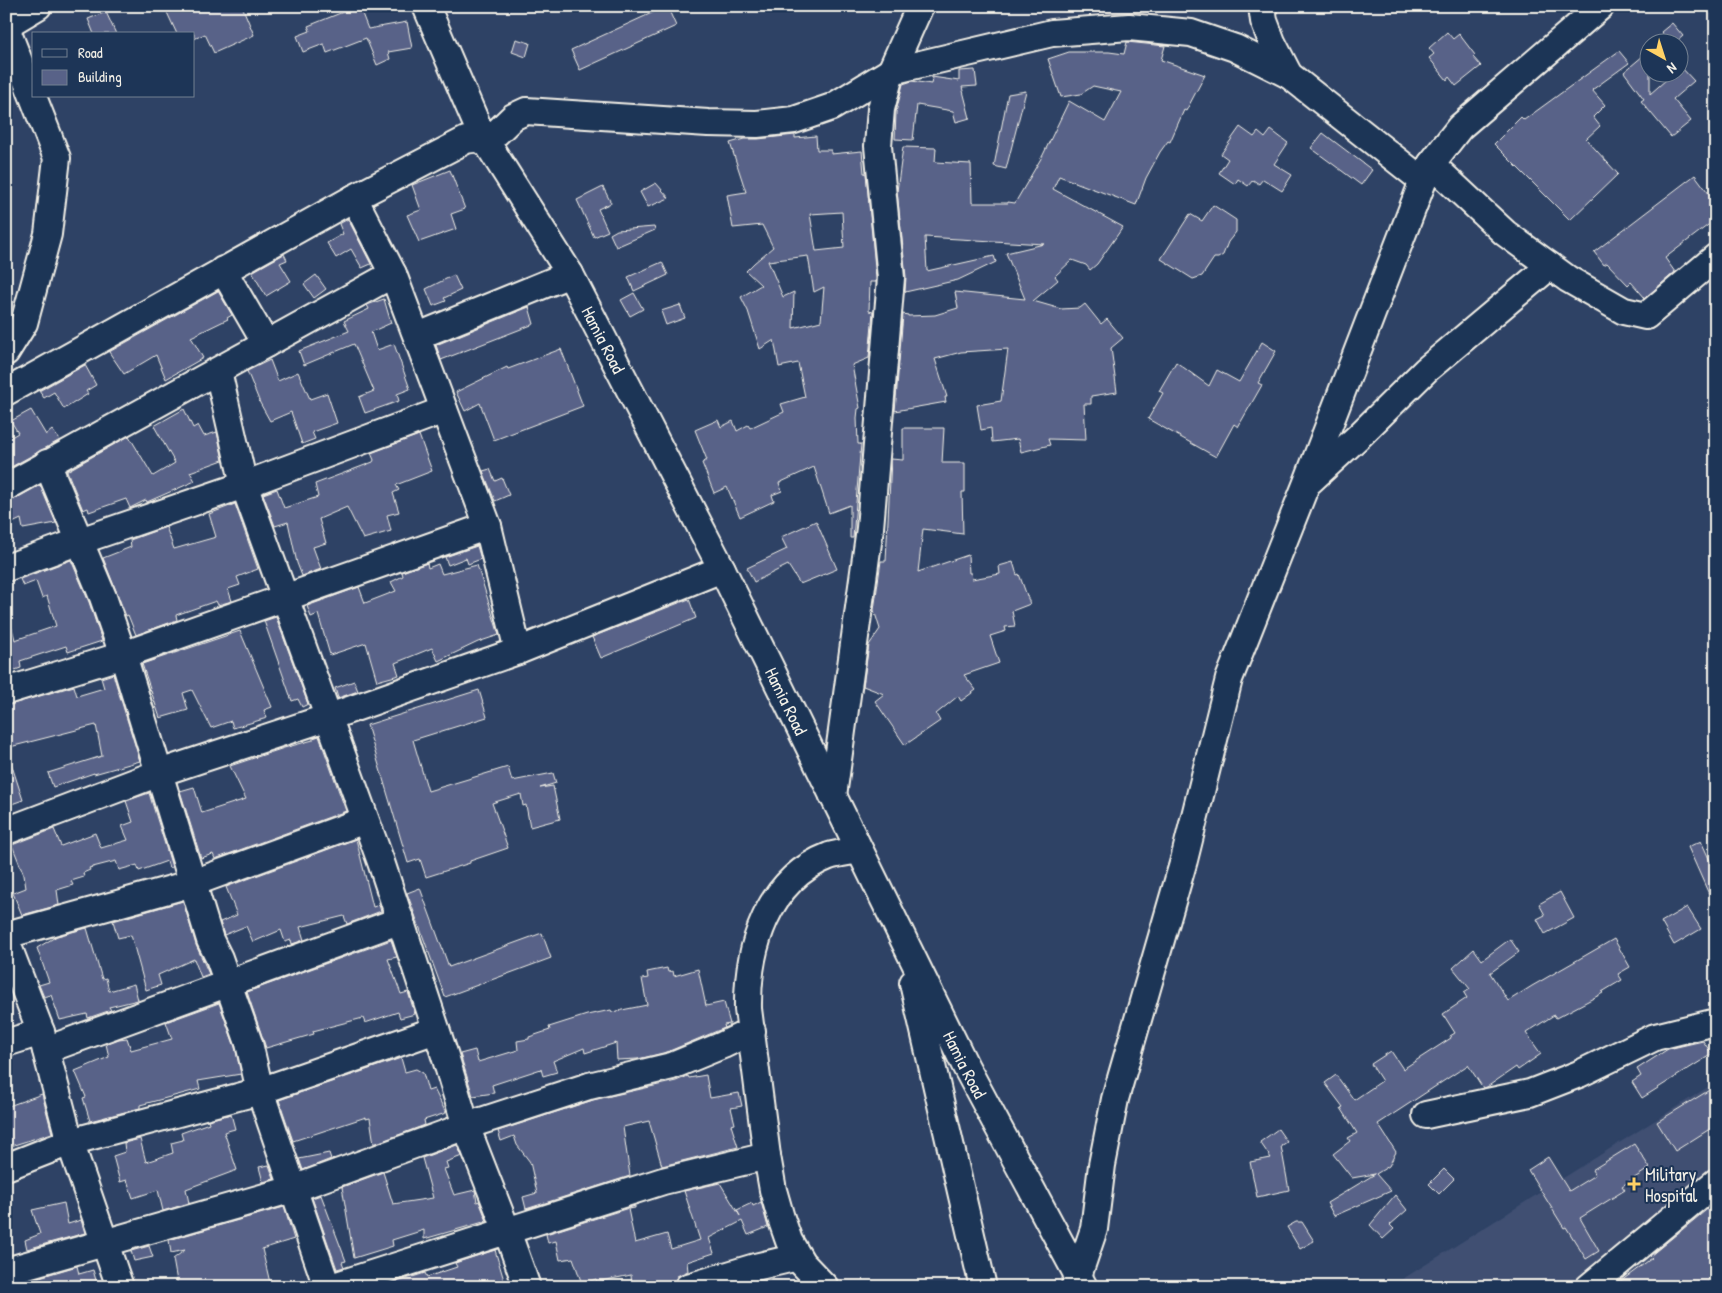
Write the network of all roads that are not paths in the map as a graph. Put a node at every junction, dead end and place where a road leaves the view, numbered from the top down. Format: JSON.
{"nodes":[{"id":1,"x":38,"y":6,"type":"edge"},
{"id":2,"x":426,"y":6,"type":"edge"},
{"id":3,"x":920,"y":6,"type":"edge"},
{"id":4,"x":1262,"y":6,"type":"edge"},
{"id":5,"x":1601,"y":6,"type":"edge"},
{"id":6,"x":6,"y":27,"type":"edge"},
{"id":7,"x":891,"y":71,"type":"junction"},
{"id":8,"x":1289,"y":75,"type":"junction"},
{"id":9,"x":32,"y":94,"type":"edge"},
{"id":10,"x":34,"y":98,"type":"edge"},
{"id":11,"x":479,"y":141,"type":"junction"},
{"id":12,"x":1427,"y":173,"type":"junction"},
{"id":13,"x":354,"y":198,"type":"junction"},
{"id":14,"x":1716,"y":257,"type":"edge"},
{"id":15,"x":1550,"y":266,"type":"junction"},
{"id":16,"x":223,"y":270,"type":"junction"},
{"id":17,"x":394,"y":274,"type":"junction"},
{"id":18,"x":570,"y":274,"type":"junction"},
{"id":19,"x":418,"y":336,"type":"junction"},
{"id":20,"x":266,"y":344,"type":"junction"},
{"id":21,"x":6,"y":352,"type":"edge"},
{"id":22,"x":218,"y":371,"type":"junction"},
{"id":23,"x":6,"y":392,"type":"edge"},
{"id":24,"x":444,"y":410,"type":"junction"},
{"id":25,"x":47,"y":463,"type":"junction"},
{"id":26,"x":244,"y":485,"type":"junction"},
{"id":27,"x":1306,"y":485,"type":"junction"},
{"id":28,"x":6,"y":487,"type":"edge"},
{"id":29,"x":488,"y":526,"type":"junction"},
{"id":30,"x":80,"y":541,"type":"junction"},
{"id":31,"x":6,"y":568,"type":"edge"},
{"id":32,"x":722,"y":569,"type":"junction"},
{"id":33,"x":286,"y":598,"type":"junction"},
{"id":34,"x":518,"y":651,"type":"junction"},
{"id":35,"x":123,"y":654,"type":"junction"},
{"id":36,"x":6,"y":691,"type":"edge"},
{"id":37,"x":330,"y":717,"type":"junction"},
{"id":38,"x":159,"y":773,"type":"junction"},
{"id":39,"x":833,"y":796,"type":"junction"},
{"id":40,"x":365,"y":820,"type":"junction"},
{"id":41,"x":6,"y":831,"type":"edge"},
{"id":42,"x":859,"y":850,"type":"junction"},
{"id":43,"x":193,"y":884,"type":"junction"},
{"id":44,"x":401,"y":920,"type":"junction"},
{"id":45,"x":6,"y":935,"type":"edge"},
{"id":46,"x":903,"y":939,"type":"junction"},
{"id":47,"x":6,"y":941,"type":"edge"},
{"id":48,"x":228,"y":982,"type":"junction"},
{"id":49,"x":1716,"y":1022,"type":"edge"},
{"id":50,"x":436,"y":1030,"type":"junction"},
{"id":51,"x":752,"y":1031,"type":"junction"},
{"id":52,"x":43,"y":1041,"type":"junction"},
{"id":53,"x":6,"y":1043,"type":"edge"},
{"id":54,"x":260,"y":1091,"type":"junction"},
{"id":55,"x":1426,"y":1115,"type":"dead end"},
{"id":56,"x":466,"y":1126,"type":"junction"},
{"id":57,"x":70,"y":1142,"type":"junction"},
{"id":58,"x":767,"y":1156,"type":"junction"},
{"id":59,"x":6,"y":1167,"type":"edge"},
{"id":60,"x":1716,"y":1182,"type":"edge"},
{"id":61,"x":294,"y":1189,"type":"junction"},
{"id":62,"x":507,"y":1231,"type":"junction"},
{"id":63,"x":105,"y":1243,"type":"junction"},
{"id":64,"x":798,"y":1257,"type":"junction"},
{"id":65,"x":6,"y":1270,"type":"edge"},
{"id":66,"x":1079,"y":1283,"type":"edge"},
{"id":67,"x":120,"y":1287,"type":"edge"},
{"id":68,"x":327,"y":1287,"type":"edge"},
{"id":69,"x":331,"y":1287,"type":"edge"},
{"id":70,"x":527,"y":1287,"type":"edge"},
{"id":71,"x":688,"y":1287,"type":"edge"},
{"id":72,"x":825,"y":1287,"type":"edge"},
{"id":73,"x":982,"y":1287,"type":"edge"},
{"id":74,"x":1590,"y":1287,"type":"edge"}],
"edges":[{"from":1,"to":6,"type":"street"},
{"from":2,"to":11,"type":"street","name":"Hamia Road"},
{"from":3,"to":7,"type":"street"},
{"from":4,"to":8,"type":"street"},
{"from":5,"to":12,"type":"street"},
{"from":6,"to":9,"type":"street"},
{"from":7,"to":8,"type":"street"},
{"from":7,"to":11,"type":"street"},
{"from":7,"to":39,"type":"street"},
{"from":8,"to":12,"type":"street"},
{"from":10,"to":21,"type":"street"},
{"from":11,"to":13,"type":"street"},
{"from":11,"to":18,"type":"street","name":"Hamia Road"},
{"from":12,"to":15,"type":"street"},
{"from":12,"to":27,"type":"street"},
{"from":13,"to":16,"type":"street"},
{"from":13,"to":17,"type":"street"},
{"from":14,"to":15,"type":"street"},
{"from":15,"to":27,"type":"street"},
{"from":16,"to":20,"type":"street"},
{"from":16,"to":23,"type":"street"},
{"from":17,"to":19,"type":"street"},
{"from":17,"to":20,"type":"street"},
{"from":18,"to":19,"type":"street"},
{"from":18,"to":32,"type":"street","name":"Hamia Road"},
{"from":19,"to":24,"type":"street"},
{"from":20,"to":22,"type":"street"},
{"from":22,"to":25,"type":"street"},
{"from":22,"to":26,"type":"street"},
{"from":24,"to":26,"type":"street"},
{"from":24,"to":29,"type":"street"},
{"from":25,"to":28,"type":"street"},
{"from":25,"to":30,"type":"street"},
{"from":26,"to":30,"type":"street"},
{"from":26,"to":33,"type":"street"},
{"from":27,"to":66,"type":"street"},
{"from":29,"to":33,"type":"street"},
{"from":29,"to":34,"type":"street"},
{"from":30,"to":31,"type":"street"},
{"from":30,"to":35,"type":"street"},
{"from":32,"to":34,"type":"street"},
{"from":32,"to":39,"type":"street","name":"Hamia Road"},
{"from":33,"to":35,"type":"street"},
{"from":33,"to":37,"type":"street"},
{"from":34,"to":37,"type":"street"},
{"from":35,"to":36,"type":"street"},
{"from":35,"to":38,"type":"street"},
{"from":37,"to":38,"type":"street"},
{"from":37,"to":40,"type":"street"},
{"from":38,"to":41,"type":"street"},
{"from":38,"to":43,"type":"street"},
{"from":39,"to":42,"type":"street","name":"Hamia Road"},
{"from":40,"to":43,"type":"street"},
{"from":40,"to":44,"type":"street"},
{"from":42,"to":46,"type":"street","name":"Hamia Road"},
{"from":42,"to":51,"type":"street"},
{"from":43,"to":45,"type":"street"},
{"from":43,"to":48,"type":"street"},
{"from":44,"to":48,"type":"street"},
{"from":44,"to":50,"type":"street"},
{"from":46,"to":66,"type":"street","name":"Hamia Road"},
{"from":46,"to":73,"type":"street"},
{"from":47,"to":52,"type":"street"},
{"from":48,"to":52,"type":"street"},
{"from":48,"to":54,"type":"street"},
{"from":49,"to":55,"type":"street"},
{"from":50,"to":54,"type":"street"},
{"from":50,"to":56,"type":"street"},
{"from":51,"to":56,"type":"street"},
{"from":51,"to":58,"type":"street"},
{"from":52,"to":53,"type":"street"},
{"from":52,"to":57,"type":"street"},
{"from":54,"to":57,"type":"street"},
{"from":54,"to":61,"type":"street"},
{"from":56,"to":61,"type":"street"},
{"from":56,"to":62,"type":"street"},
{"from":57,"to":59,"type":"street"},
{"from":57,"to":63,"type":"street"},
{"from":58,"to":62,"type":"street"},
{"from":58,"to":64,"type":"street"},
{"from":60,"to":74,"type":"street"},
{"from":61,"to":63,"type":"street"},
{"from":61,"to":68,"type":"street"},
{"from":62,"to":69,"type":"street"},
{"from":62,"to":70,"type":"street"},
{"from":63,"to":65,"type":"street"},
{"from":63,"to":67,"type":"street"},
{"from":64,"to":71,"type":"street"},
{"from":64,"to":72,"type":"street"}]}
